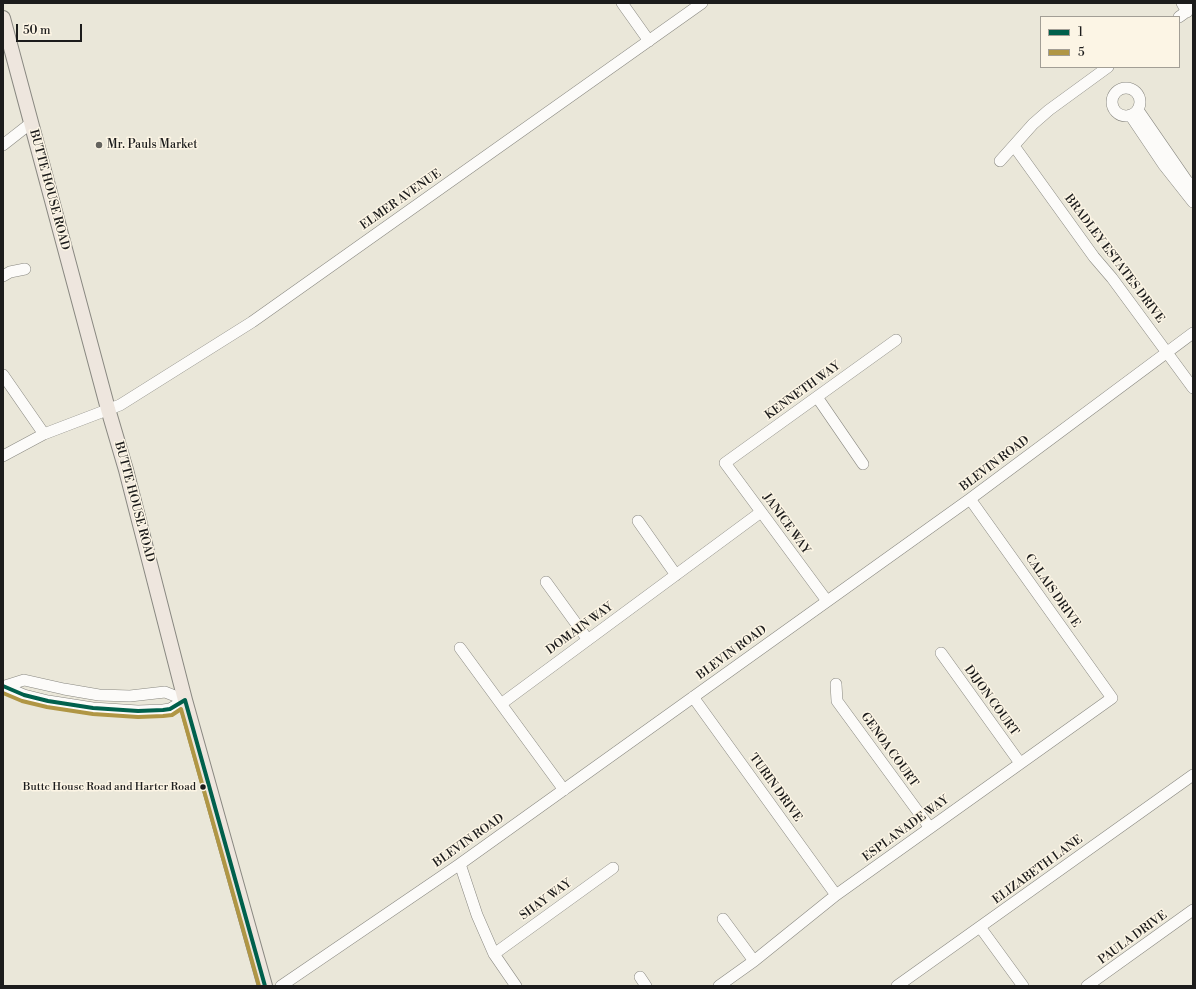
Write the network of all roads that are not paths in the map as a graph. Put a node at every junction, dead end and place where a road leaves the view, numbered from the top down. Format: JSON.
{"nodes":[{"id":1,"x":622,"y":3,"type":"edge"},
{"id":2,"x":702,"y":3,"type":"edge"},
{"id":3,"x":3,"y":18,"type":"edge"},
{"id":4,"x":649,"y":41,"type":"junction"},
{"id":5,"x":1107,"y":68,"type":"edge"},
{"id":6,"x":1134,"y":112,"type":"dead end"},
{"id":7,"x":31,"y":123,"type":"junction"},
{"id":8,"x":3,"y":145,"type":"edge"},
{"id":9,"x":1014,"y":146,"type":"junction"},
{"id":10,"x":1000,"y":162,"type":"dead end"},
{"id":11,"x":1177,"y":174,"type":"junction"},
{"id":12,"x":1193,"y":187,"type":"edge"},
{"id":13,"x":1193,"y":202,"type":"edge"},
{"id":14,"x":25,"y":269,"type":"dead end"},
{"id":15,"x":3,"y":276,"type":"edge"},
{"id":16,"x":1193,"y":333,"type":"edge"},
{"id":17,"x":896,"y":340,"type":"dead end"},
{"id":18,"x":1166,"y":352,"type":"junction"},
{"id":19,"x":3,"y":375,"type":"edge"},
{"id":20,"x":1193,"y":388,"type":"edge"},
{"id":21,"x":816,"y":397,"type":"junction"},
{"id":22,"x":108,"y":409,"type":"junction"},
{"id":23,"x":44,"y":434,"type":"junction"},
{"id":24,"x":3,"y":456,"type":"edge"},
{"id":25,"x":726,"y":463,"type":"joint"},
{"id":26,"x":863,"y":464,"type":"dead end"},
{"id":27,"x":970,"y":499,"type":"junction"},
{"id":28,"x":761,"y":512,"type":"junction"},
{"id":29,"x":638,"y":521,"type":"dead end"},
{"id":30,"x":676,"y":575,"type":"junction"},
{"id":31,"x":546,"y":582,"type":"dead end"},
{"id":32,"x":827,"y":601,"type":"junction"},
{"id":33,"x":588,"y":640,"type":"junction"},
{"id":34,"x":460,"y":648,"type":"dead end"},
{"id":35,"x":941,"y":653,"type":"dead end"},
{"id":36,"x":836,"y":684,"type":"dead end"},
{"id":37,"x":4,"y":686,"type":"edge"},
{"id":38,"x":693,"y":697,"type":"junction"},
{"id":39,"x":1112,"y":698,"type":"joint"},
{"id":40,"x":185,"y":700,"type":"junction"},
{"id":41,"x":501,"y":704,"type":"junction"},
{"id":42,"x":1020,"y":763,"type":"junction"},
{"id":43,"x":1193,"y":775,"type":"edge"},
{"id":44,"x":564,"y":790,"type":"junction"},
{"id":45,"x":930,"y":828,"type":"junction"},
{"id":46,"x":460,"y":864,"type":"junction"},
{"id":47,"x":614,"y":868,"type":"dead end"},
{"id":48,"x":836,"y":895,"type":"junction"},
{"id":49,"x":1193,"y":910,"type":"edge"},
{"id":50,"x":723,"y":919,"type":"dead end"},
{"id":51,"x":980,"y":927,"type":"junction"},
{"id":52,"x":494,"y":954,"type":"junction"},
{"id":53,"x":754,"y":961,"type":"junction"},
{"id":54,"x":266,"y":986,"type":"edge"},
{"id":55,"x":281,"y":986,"type":"edge"},
{"id":56,"x":516,"y":986,"type":"edge"},
{"id":57,"x":719,"y":986,"type":"edge"},
{"id":58,"x":897,"y":986,"type":"edge"},
{"id":59,"x":1023,"y":986,"type":"edge"},
{"id":60,"x":1087,"y":986,"type":"edge"}],
"edges":[{"from":1,"to":4,"type":"street"},
{"from":2,"to":4,"type":"street","name":"ELMER AVENUE"},
{"from":3,"to":7,"type":"main road","name":"BUTTE HOUSE ROAD"},
{"from":4,"to":22,"type":"street","name":"ELMER AVENUE"},
{"from":5,"to":9,"type":"street"},
{"from":6,"to":11,"type":"street"},
{"from":7,"to":8,"type":"street"},
{"from":7,"to":22,"type":"main road","name":"BUTTE HOUSE ROAD"},
{"from":9,"to":10,"type":"street"},
{"from":9,"to":18,"type":"street","name":"BRADLEY ESTATES DRIVE"},
{"from":11,"to":12,"type":"street"},
{"from":11,"to":13,"type":"street"},
{"from":14,"to":15,"type":"street"},
{"from":16,"to":18,"type":"street","name":"BLEVIN ROAD"},
{"from":17,"to":21,"type":"street","name":"KENNETH WAY"},
{"from":18,"to":20,"type":"street","name":"BRADLEY ESTATES DRIVE"},
{"from":18,"to":27,"type":"street","name":"BLEVIN ROAD"},
{"from":19,"to":23,"type":"street"},
{"from":21,"to":25,"type":"street","name":"KENNETH WAY"},
{"from":21,"to":26,"type":"street"},
{"from":22,"to":23,"type":"street","name":"ELMER AVENUE"},
{"from":22,"to":40,"type":"main road","name":"BUTTE HOUSE ROAD"},
{"from":23,"to":24,"type":"street","name":"ELMER AVENUE"},
{"from":25,"to":28,"type":"street","name":"JANICE WAY"},
{"from":27,"to":32,"type":"street","name":"BLEVIN ROAD"},
{"from":27,"to":39,"type":"street","name":"CALAIS DRIVE"},
{"from":28,"to":30,"type":"street","name":"DOMAIN WAY"},
{"from":28,"to":32,"type":"street","name":"JANICE WAY"},
{"from":29,"to":30,"type":"street"},
{"from":30,"to":33,"type":"street","name":"DOMAIN WAY"},
{"from":31,"to":33,"type":"street"},
{"from":32,"to":38,"type":"street","name":"BLEVIN ROAD"},
{"from":33,"to":41,"type":"street","name":"DOMAIN WAY"},
{"from":34,"to":41,"type":"street"},
{"from":35,"to":42,"type":"street","name":"DIJON COURT"},
{"from":36,"to":45,"type":"street","name":"GENOA COURT"},
{"from":37,"to":40,"type":"street"},
{"from":37,"to":40,"type":"street"},
{"from":38,"to":44,"type":"street","name":"BLEVIN ROAD"},
{"from":38,"to":48,"type":"street","name":"TURIN DRIVE"},
{"from":39,"to":42,"type":"street","name":"ESPLANADE WAY"},
{"from":40,"to":54,"type":"main road","name":"BUTTE HOUSE ROAD"},
{"from":41,"to":44,"type":"street"},
{"from":42,"to":45,"type":"street","name":"ESPLANADE WAY"},
{"from":43,"to":51,"type":"street","name":"ELIZABETH LANE"},
{"from":44,"to":46,"type":"street","name":"BLEVIN ROAD"},
{"from":45,"to":48,"type":"street","name":"ESPLANADE WAY"},
{"from":46,"to":52,"type":"street"},
{"from":46,"to":55,"type":"street","name":"BLEVIN ROAD"},
{"from":47,"to":52,"type":"street","name":"SHAY WAY"},
{"from":48,"to":53,"type":"street","name":"ESPLANADE WAY"},
{"from":49,"to":60,"type":"street","name":"PAULA DRIVE"},
{"from":50,"to":53,"type":"street"},
{"from":51,"to":58,"type":"street","name":"ELIZABETH LANE"},
{"from":51,"to":59,"type":"street"},
{"from":52,"to":56,"type":"street"},
{"from":53,"to":57,"type":"street","name":"ESPLANADE WAY"}]}
